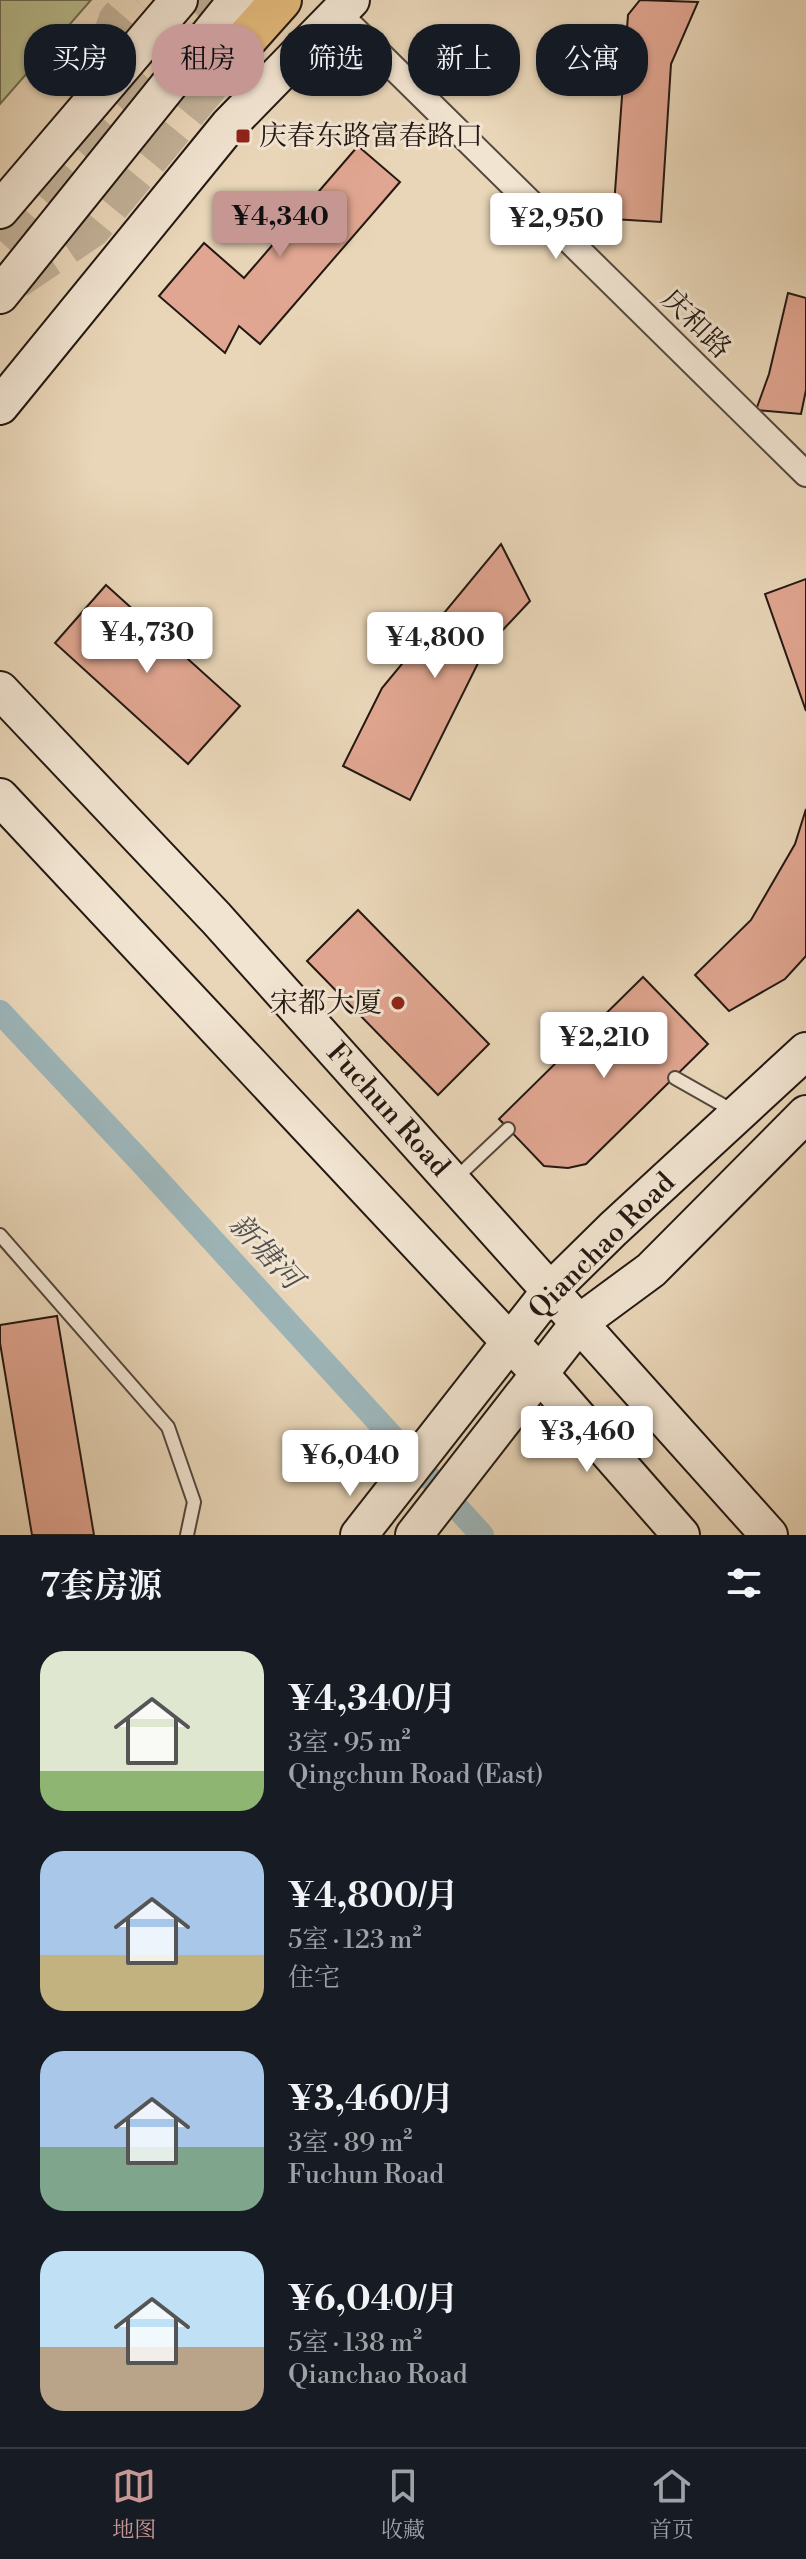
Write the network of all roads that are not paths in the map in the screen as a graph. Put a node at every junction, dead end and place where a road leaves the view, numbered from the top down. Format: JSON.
{"nodes":[{"id":1,"x":179,"y":0,"type":"edge"},
{"id":2,"x":281,"y":0,"type":"edge"},
{"id":3,"x":345,"y":7,"type":"edge"},
{"id":4,"x":242,"y":19,"type":"edge"},
{"id":5,"x":0,"y":210,"type":"edge"},
{"id":6,"x":0,"y":295,"type":"edge"},
{"id":7,"x":0,"y":406,"type":"edge"},
{"id":8,"x":806,"y":474,"type":"edge"},
{"id":9,"x":0,"y":690,"type":"edge"},
{"id":10,"x":0,"y":797,"type":"edge"},
{"id":11,"x":806,"y":1051,"type":"edge"},
{"id":12,"x":675,"y":1078,"type":"dead end"},
{"id":13,"x":738,"y":1113,"type":"junction"},
{"id":14,"x":806,"y":1114,"type":"edge"},
{"id":15,"x":508,"y":1129,"type":"dead end"},
{"id":16,"x":453,"y":1182,"type":"junction"},
{"id":17,"x":0,"y":1235,"type":"edge"},
{"id":18,"x":550,"y":1291,"type":"junction"},
{"id":19,"x":579,"y":1323,"type":"junction"},
{"id":20,"x":510,"y":1342,"type":"junction"},
{"id":21,"x":539,"y":1373,"type":"junction"},
{"id":22,"x":416,"y":1532,"type":"edge"},
{"id":23,"x":187,"y":1535,"type":"edge"},
{"id":24,"x":359,"y":1535,"type":"edge"},
{"id":25,"x":681,"y":1535,"type":"edge"},
{"id":26,"x":769,"y":1535,"type":"edge"}],
"edges":[{"from":1,"to":5,"type":"main road"},
{"from":2,"to":4,"type":"main road"},
{"from":3,"to":7,"type":"main road"},
{"from":3,"to":8,"type":"street","name":"庆和路"},
{"from":4,"to":6,"type":"main road"},
{"from":9,"to":16,"type":"main road","name":"Fuchun Road"},
{"from":10,"to":20,"type":"main road"},
{"from":11,"to":13,"type":"main road","name":"Qianchao Road"},
{"from":12,"to":13,"type":"lane"},
{"from":13,"to":18,"type":"main road","name":"Qianchao Road"},
{"from":14,"to":19,"type":"main road","name":"Qianchao Road"},
{"from":15,"to":16,"type":"lane"},
{"from":16,"to":18,"type":"main road","name":"Fuchun Road"},
{"from":17,"to":23,"type":"lane"},
{"from":18,"to":19,"type":"main road","name":"Fuchun Road"},
{"from":18,"to":20,"type":"main road","name":"Qianchao Road"},
{"from":19,"to":21,"type":"main road","name":"Qianchao Road"},
{"from":19,"to":26,"type":"main road","name":"Fuchun Road"},
{"from":20,"to":21,"type":"main road"},
{"from":20,"to":24,"type":"main road","name":"Qianchao Road"},
{"from":21,"to":22,"type":"main road","name":"Qianchao Road"},
{"from":21,"to":25,"type":"main road"}]}
